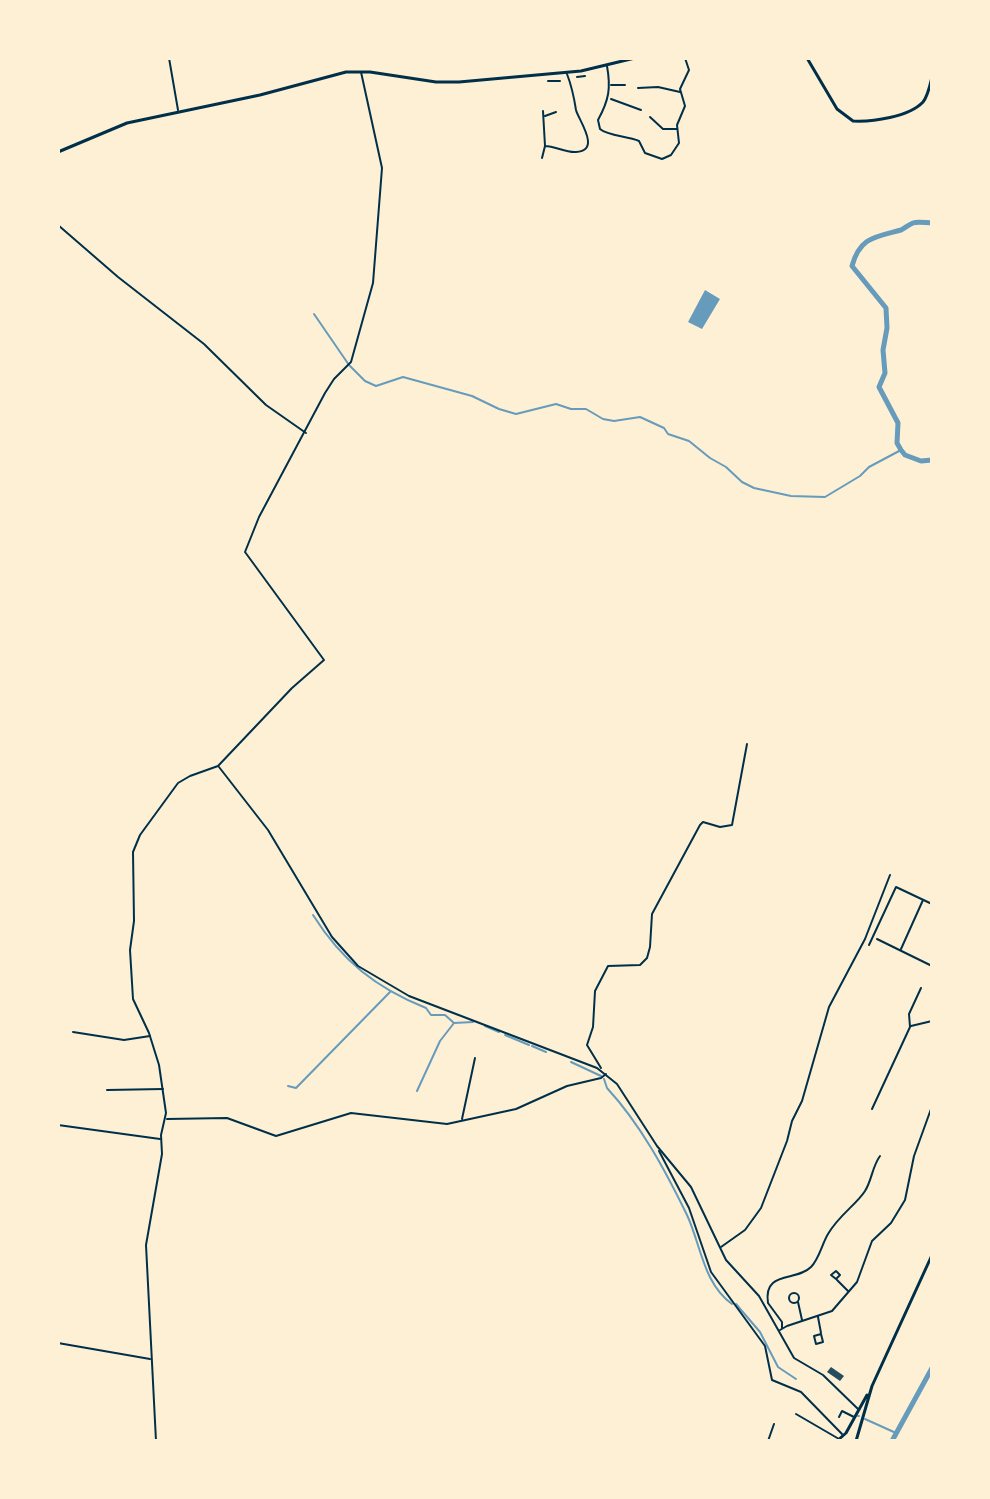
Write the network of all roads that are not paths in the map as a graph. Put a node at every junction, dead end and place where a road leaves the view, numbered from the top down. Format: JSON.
{"nodes":[{"id":1,"x":169,"y":58,"type":"edge"},
{"id":2,"x":635,"y":58,"type":"edge"},
{"id":3,"x":685,"y":58,"type":"edge"},
{"id":4,"x":807,"y":58,"type":"edge"},
{"id":5,"x":607,"y":66,"type":"junction"},
{"id":6,"x":361,"y":72,"type":"junction"},
{"id":7,"x":555,"y":73,"type":"junction"},
{"id":8,"x":567,"y":73,"type":"junction"},
{"id":9,"x":932,"y":77,"type":"edge"},
{"id":10,"x":548,"y":81,"type":"dead end"},
{"id":11,"x":554,"y":81,"type":"junction"},
{"id":12,"x":560,"y":81,"type":"dead end"},
{"id":13,"x":611,"y":85,"type":"junction"},
{"id":14,"x":625,"y":85,"type":"dead end"},
{"id":15,"x":638,"y":88,"type":"dead end"},
{"id":16,"x":680,"y":92,"type":"junction"},
{"id":17,"x":610,"y":98,"type":"junction"},
{"id":18,"x":641,"y":110,"type":"dead end"},
{"id":19,"x":179,"y":111,"type":"junction"},
{"id":20,"x":543,"y":111,"type":"dead end"},
{"id":21,"x":556,"y":112,"type":"dead end"},
{"id":22,"x":544,"y":116,"type":"junction"},
{"id":23,"x":650,"y":117,"type":"dead end"},
{"id":24,"x":654,"y":120,"type":"junction"},
{"id":25,"x":650,"y":126,"type":"dead end"},
{"id":26,"x":677,"y":129,"type":"junction"},
{"id":27,"x":545,"y":146,"type":"junction"},
{"id":28,"x":58,"y":152,"type":"edge"},
{"id":29,"x":542,"y":158,"type":"dead end"},
{"id":30,"x":58,"y":225,"type":"edge"},
{"id":31,"x":306,"y":433,"type":"junction"},
{"id":32,"x":747,"y":744,"type":"dead end"},
{"id":33,"x":218,"y":766,"type":"junction"},
{"id":34,"x":890,"y":875,"type":"dead end"},
{"id":35,"x":923,"y":900,"type":"junction"},
{"id":36,"x":932,"y":904,"type":"edge"},
{"id":37,"x":877,"y":939,"type":"dead end"},
{"id":38,"x":869,"y":945,"type":"dead end"},
{"id":39,"x":900,"y":950,"type":"junction"},
{"id":40,"x":932,"y":960,"type":"edge"},
{"id":41,"x":931,"y":965,"type":"edge"},
{"id":42,"x":921,"y":988,"type":"dead end"},
{"id":43,"x":932,"y":1021,"type":"edge"},
{"id":44,"x":910,"y":1027,"type":"junction"},
{"id":45,"x":73,"y":1032,"type":"dead end"},
{"id":46,"x":150,"y":1036,"type":"junction"},
{"id":47,"x":475,"y":1058,"type":"dead end"},
{"id":48,"x":600,"y":1070,"type":"junction"},
{"id":49,"x":606,"y":1074,"type":"junction"},
{"id":50,"x":163,"y":1089,"type":"junction"},
{"id":51,"x":107,"y":1090,"type":"dead end"},
{"id":52,"x":872,"y":1109,"type":"dead end"},
{"id":53,"x":931,"y":1109,"type":"edge"},
{"id":54,"x":166,"y":1119,"type":"junction"},
{"id":55,"x":463,"y":1121,"type":"junction"},
{"id":56,"x":58,"y":1125,"type":"edge"},
{"id":57,"x":160,"y":1140,"type":"junction"},
{"id":58,"x":660,"y":1150,"type":"junction"},
{"id":59,"x":880,"y":1156,"type":"dead end"},
{"id":60,"x":720,"y":1248,"type":"junction"},
{"id":61,"x":932,"y":1255,"type":"edge"},
{"id":62,"x":836,"y":1279,"type":"dead end"},
{"id":63,"x":848,"y":1291,"type":"junction"},
{"id":64,"x":798,"y":1301,"type":"dead end"},
{"id":65,"x":818,"y":1317,"type":"junction"},
{"id":66,"x":802,"y":1321,"type":"junction"},
{"id":67,"x":781,"y":1330,"type":"junction"},
{"id":68,"x":821,"y":1334,"type":"dead end"},
{"id":69,"x":58,"y":1343,"type":"edge"},
{"id":70,"x":151,"y":1359,"type":"junction"},
{"id":71,"x":868,"y":1395,"type":"junction"},
{"id":72,"x":859,"y":1409,"type":"junction"},
{"id":73,"x":796,"y":1414,"type":"dead end"},
{"id":74,"x":839,"y":1417,"type":"dead end"},
{"id":75,"x":855,"y":1418,"type":"junction"},
{"id":76,"x":774,"y":1424,"type":"dead end"},
{"id":77,"x":844,"y":1436,"type":"junction"},
{"id":78,"x":838,"y":1440,"type":"edge"},
{"id":79,"x":156,"y":1441,"type":"edge"},
{"id":80,"x":768,"y":1441,"type":"edge"},
{"id":81,"x":856,"y":1441,"type":"edge"}],
"edges":[{"from":1,"to":19,"type":"street"},
{"from":2,"to":5,"type":"main road"},
{"from":3,"to":16,"type":"street"},
{"from":4,"to":9,"type":"main road"},
{"from":5,"to":8,"type":"main road"},
{"from":5,"to":13,"type":"street"},
{"from":6,"to":7,"type":"main road"},
{"from":6,"to":19,"type":"main road"},
{"from":6,"to":31,"type":"street"},
{"from":7,"to":8,"type":"main road"},
{"from":7,"to":11,"type":"street"},
{"from":8,"to":27,"type":"street"},
{"from":10,"to":11,"type":"street"},
{"from":11,"to":12,"type":"street"},
{"from":13,"to":14,"type":"street"},
{"from":13,"to":17,"type":"street"},
{"from":15,"to":16,"type":"street"},
{"from":16,"to":26,"type":"street"},
{"from":17,"to":18,"type":"street"},
{"from":17,"to":26,"type":"street"},
{"from":19,"to":28,"type":"main road"},
{"from":20,"to":22,"type":"street"},
{"from":21,"to":22,"type":"street"},
{"from":22,"to":27,"type":"street"},
{"from":23,"to":24,"type":"street"},
{"from":24,"to":25,"type":"street"},
{"from":24,"to":26,"type":"street"},
{"from":27,"to":29,"type":"street"},
{"from":30,"to":31,"type":"street"},
{"from":31,"to":33,"type":"street"},
{"from":32,"to":48,"type":"street"},
{"from":33,"to":46,"type":"street"},
{"from":33,"to":48,"type":"street"},
{"from":34,"to":60,"type":"street"},
{"from":35,"to":36,"type":"street"},
{"from":35,"to":38,"type":"street"},
{"from":35,"to":39,"type":"street"},
{"from":37,"to":39,"type":"street"},
{"from":39,"to":41,"type":"street"},
{"from":40,"to":41,"type":"street"},
{"from":42,"to":44,"type":"street"},
{"from":43,"to":44,"type":"street"},
{"from":44,"to":52,"type":"street"},
{"from":45,"to":46,"type":"street"},
{"from":46,"to":50,"type":"street"},
{"from":47,"to":55,"type":"street"},
{"from":48,"to":49,"type":"street"},
{"from":49,"to":55,"type":"street"},
{"from":49,"to":58,"type":"street"},
{"from":50,"to":51,"type":"street"},
{"from":50,"to":54,"type":"street"},
{"from":53,"to":63,"type":"street"},
{"from":54,"to":55,"type":"street"},
{"from":54,"to":57,"type":"street"},
{"from":56,"to":57,"type":"street"},
{"from":57,"to":70,"type":"street"},
{"from":58,"to":60,"type":"street"},
{"from":58,"to":77,"type":"street"},
{"from":59,"to":67,"type":"street"},
{"from":60,"to":67,"type":"street"},
{"from":61,"to":71,"type":"main road"},
{"from":62,"to":63,"type":"street"},
{"from":63,"to":65,"type":"street"},
{"from":64,"to":66,"type":"street"},
{"from":65,"to":66,"type":"street"},
{"from":65,"to":68,"type":"street"},
{"from":66,"to":67,"type":"street"},
{"from":67,"to":72,"type":"street"},
{"from":69,"to":70,"type":"street"},
{"from":70,"to":79,"type":"street"},
{"from":71,"to":72,"type":"main road"},
{"from":71,"to":81,"type":"main road"},
{"from":72,"to":75,"type":"main road"},
{"from":73,"to":78,"type":"street"},
{"from":74,"to":75,"type":"street"},
{"from":75,"to":77,"type":"main road"},
{"from":76,"to":80,"type":"street"},
{"from":77,"to":78,"type":"main road"}]}
